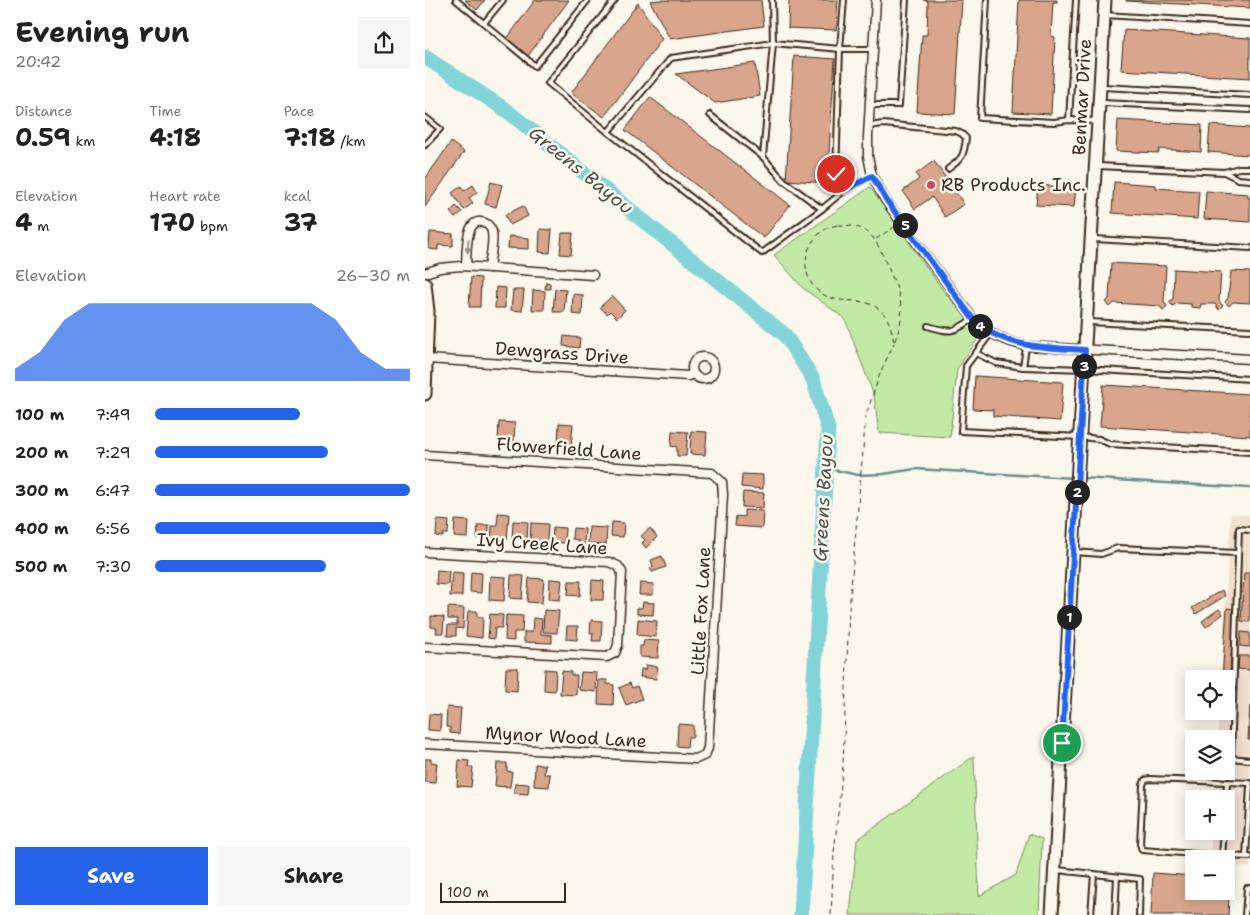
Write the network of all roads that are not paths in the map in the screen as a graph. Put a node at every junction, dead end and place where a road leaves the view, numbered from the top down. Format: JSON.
{"nodes":[{"id":1,"x":456,"y":0,"type":"edge"},
{"id":2,"x":503,"y":0,"type":"edge"},
{"id":3,"x":588,"y":0,"type":"edge"},
{"id":4,"x":615,"y":0,"type":"edge"},
{"id":5,"x":772,"y":0,"type":"edge"},
{"id":6,"x":844,"y":0,"type":"edge"},
{"id":7,"x":876,"y":0,"type":"edge"},
{"id":8,"x":905,"y":0,"type":"edge"},
{"id":9,"x":987,"y":0,"type":"edge"},
{"id":10,"x":1076,"y":0,"type":"edge"},
{"id":11,"x":1105,"y":0,"type":"edge"},
{"id":12,"x":1104,"y":15,"type":"junction"},
{"id":13,"x":484,"y":23,"type":"junction"},
{"id":14,"x":1250,"y":24,"type":"edge"},
{"id":15,"x":773,"y":42,"type":"junction"},
{"id":16,"x":840,"y":49,"type":"junction"},
{"id":17,"x":873,"y":49,"type":"junction"},
{"id":18,"x":1100,"y":87,"type":"junction"},
{"id":19,"x":1250,"y":95,"type":"edge"},
{"id":20,"x":1099,"y":103,"type":"junction"},
{"id":21,"x":870,"y":105,"type":"junction"},
{"id":22,"x":1250,"y":110,"type":"edge"},
{"id":23,"x":710,"y":115,"type":"dead end"},
{"id":24,"x":425,"y":117,"type":"edge"},
{"id":25,"x":1069,"y":120,"type":"junction"},
{"id":26,"x":1098,"y":121,"type":"junction"},
{"id":27,"x":869,"y":126,"type":"junction"},
{"id":28,"x":608,"y":132,"type":"junction"},
{"id":29,"x":425,"y":145,"type":"edge"},
{"id":30,"x":763,"y":157,"type":"junction"},
{"id":31,"x":1096,"y":166,"type":"junction"},
{"id":32,"x":1250,"y":168,"type":"edge"},
{"id":33,"x":948,"y":169,"type":"dead end"},
{"id":34,"x":1224,"y":172,"type":"junction"},
{"id":35,"x":872,"y":176,"type":"junction"},
{"id":36,"x":1250,"y":180,"type":"edge"},
{"id":37,"x":845,"y":190,"type":"junction"},
{"id":38,"x":822,"y":209,"type":"junction"},
{"id":39,"x":1091,"y":238,"type":"junction"},
{"id":40,"x":1250,"y":248,"type":"edge"},
{"id":41,"x":466,"y":266,"type":"junction"},
{"id":42,"x":489,"y":268,"type":"junction"},
{"id":43,"x":425,"y":273,"type":"edge"},
{"id":44,"x":593,"y":275,"type":"dead end"},
{"id":45,"x":425,"y":284,"type":"edge"},
{"id":46,"x":973,"y":319,"type":"junction"},
{"id":47,"x":1087,"y":322,"type":"junction"},
{"id":48,"x":928,"y":326,"type":"dead end"},
{"id":49,"x":1250,"y":330,"type":"edge"},
{"id":50,"x":991,"y":333,"type":"junction"},
{"id":51,"x":426,"y":341,"type":"edge"},
{"id":52,"x":1026,"y":346,"type":"junction"},
{"id":53,"x":1085,"y":350,"type":"junction"},
{"id":54,"x":976,"y":353,"type":"junction"},
{"id":55,"x":427,"y":359,"type":"junction"},
{"id":56,"x":1250,"y":359,"type":"edge"},
{"id":57,"x":1023,"y":367,"type":"junction"},
{"id":58,"x":1084,"y":369,"type":"junction"},
{"id":59,"x":694,"y":374,"type":"dead end"},
{"id":60,"x":1250,"y":379,"type":"edge"},
{"id":61,"x":425,"y":392,"type":"edge"},
{"id":62,"x":1080,"y":436,"type":"junction"},
{"id":63,"x":1250,"y":452,"type":"edge"},
{"id":64,"x":425,"y":455,"type":"edge"},
{"id":65,"x":712,"y":473,"type":"joint"},
{"id":66,"x":1250,"y":530,"type":"edge"},
{"id":67,"x":425,"y":552,"type":"edge"},
{"id":68,"x":1073,"y":552,"type":"junction"},
{"id":69,"x":1239,"y":553,"type":"junction"},
{"id":70,"x":425,"y":647,"type":"edge"},
{"id":71,"x":425,"y":744,"type":"edge"},
{"id":72,"x":705,"y":755,"type":"joint"},
{"id":73,"x":1250,"y":760,"type":"edge"},
{"id":74,"x":1227,"y":782,"type":"junction"},
{"id":75,"x":1250,"y":785,"type":"edge"},
{"id":76,"x":1227,"y":790,"type":"edge"},
{"id":77,"x":1185,"y":853,"type":"edge"},
{"id":78,"x":1235,"y":856,"type":"edge"},
{"id":79,"x":1248,"y":857,"type":"edge"},
{"id":80,"x":1055,"y":870,"type":"junction"},
{"id":81,"x":1094,"y":874,"type":"junction"},
{"id":82,"x":1117,"y":877,"type":"junction"},
{"id":83,"x":1250,"y":888,"type":"edge"},
{"id":84,"x":1052,"y":915,"type":"edge"},
{"id":85,"x":1091,"y":915,"type":"edge"},
{"id":86,"x":1115,"y":915,"type":"edge"},
{"id":87,"x":1139,"y":915,"type":"edge"},
{"id":88,"x":1245,"y":915,"type":"edge"}],
"edges":[{"from":1,"to":13,"type":"lane"},
{"from":2,"to":13,"type":"lane"},
{"from":3,"to":13,"type":"lane"},
{"from":4,"to":28,"type":"lane"},
{"from":5,"to":15,"type":"lane"},
{"from":6,"to":16,"type":"lane"},
{"from":7,"to":17,"type":"street"},
{"from":8,"to":21,"type":"lane"},
{"from":9,"to":25,"type":"lane"},
{"from":10,"to":25,"type":"lane"},
{"from":11,"to":12,"type":"street","name":"Benmar Drive"},
{"from":12,"to":14,"type":"lane"},
{"from":12,"to":18,"type":"street","name":"Benmar Drive"},
{"from":15,"to":16,"type":"lane"},
{"from":15,"to":28,"type":"lane"},
{"from":15,"to":30,"type":"lane"},
{"from":16,"to":17,"type":"lane"},
{"from":16,"to":37,"type":"lane"},
{"from":17,"to":21,"type":"street"},
{"from":18,"to":19,"type":"lane"},
{"from":18,"to":20,"type":"street","name":"Benmar Drive"},
{"from":20,"to":22,"type":"lane"},
{"from":20,"to":26,"type":"street","name":"Benmar Drive"},
{"from":21,"to":27,"type":"street"},
{"from":23,"to":30,"type":"lane"},
{"from":24,"to":29,"type":"lane"},
{"from":25,"to":26,"type":"lane"},
{"from":26,"to":31,"type":"street","name":"Benmar Drive"},
{"from":27,"to":33,"type":"lane"},
{"from":27,"to":35,"type":"street"},
{"from":28,"to":38,"type":"lane"},
{"from":30,"to":38,"type":"lane"},
{"from":31,"to":34,"type":"lane"},
{"from":31,"to":39,"type":"street","name":"Benmar Drive"},
{"from":32,"to":34,"type":"lane"},
{"from":34,"to":36,"type":"lane"},
{"from":35,"to":37,"type":"lane"},
{"from":35,"to":46,"type":"street"},
{"from":37,"to":38,"type":"lane"},
{"from":39,"to":40,"type":"lane"},
{"from":39,"to":47,"type":"street","name":"Benmar Drive"},
{"from":41,"to":42,"type":"street"},
{"from":42,"to":41,"type":"street","one_way":true},
{"from":41,"to":43,"type":"street"},
{"from":42,"to":44,"type":"street"},
{"from":45,"to":51,"type":"street"},
{"from":46,"to":48,"type":"lane"},
{"from":46,"to":50,"type":"street"},
{"from":47,"to":49,"type":"lane"},
{"from":47,"to":53,"type":"street","name":"Benmar Drive"},
{"from":50,"to":52,"type":"street"},
{"from":50,"to":54,"type":"lane"},
{"from":51,"to":55,"type":"street"},
{"from":52,"to":53,"type":"street"},
{"from":52,"to":57,"type":"lane"},
{"from":53,"to":56,"type":"street"},
{"from":53,"to":58,"type":"street","name":"Benmar Drive"},
{"from":54,"to":57,"type":"lane"},
{"from":54,"to":62,"type":"lane"},
{"from":55,"to":59,"type":"street","name":"Dewgrass Drive"},
{"from":55,"to":61,"type":"street"},
{"from":57,"to":58,"type":"lane"},
{"from":58,"to":60,"type":"lane"},
{"from":58,"to":62,"type":"street","name":"Benmar Drive"},
{"from":62,"to":63,"type":"lane"},
{"from":62,"to":68,"type":"street","name":"Benmar Drive"},
{"from":64,"to":65,"type":"street","name":"Flowerfield Lane"},
{"from":65,"to":72,"type":"street","name":"Little Fox Lane"},
{"from":66,"to":69,"type":"lane"},
{"from":67,"to":70,"type":"street","name":"Ivy Creek Lane"},
{"from":68,"to":69,"type":"lane"},
{"from":68,"to":80,"type":"street","name":"Benmar Drive"},
{"from":69,"to":73,"type":"lane"},
{"from":71,"to":72,"type":"street","name":"Mynor Wood Lane"},
{"from":74,"to":75,"type":"lane"},
{"from":74,"to":76,"type":"lane"},
{"from":74,"to":77,"type":"lane"},
{"from":75,"to":79,"type":"lane"},
{"from":78,"to":79,"type":"lane"},
{"from":80,"to":81,"type":"lane"},
{"from":80,"to":84,"type":"street","name":"Benmar Drive"},
{"from":81,"to":82,"type":"lane"},
{"from":81,"to":85,"type":"lane"},
{"from":82,"to":86,"type":"lane"},
{"from":82,"to":87,"type":"lane"},
{"from":83,"to":88,"type":"lane"}]}
